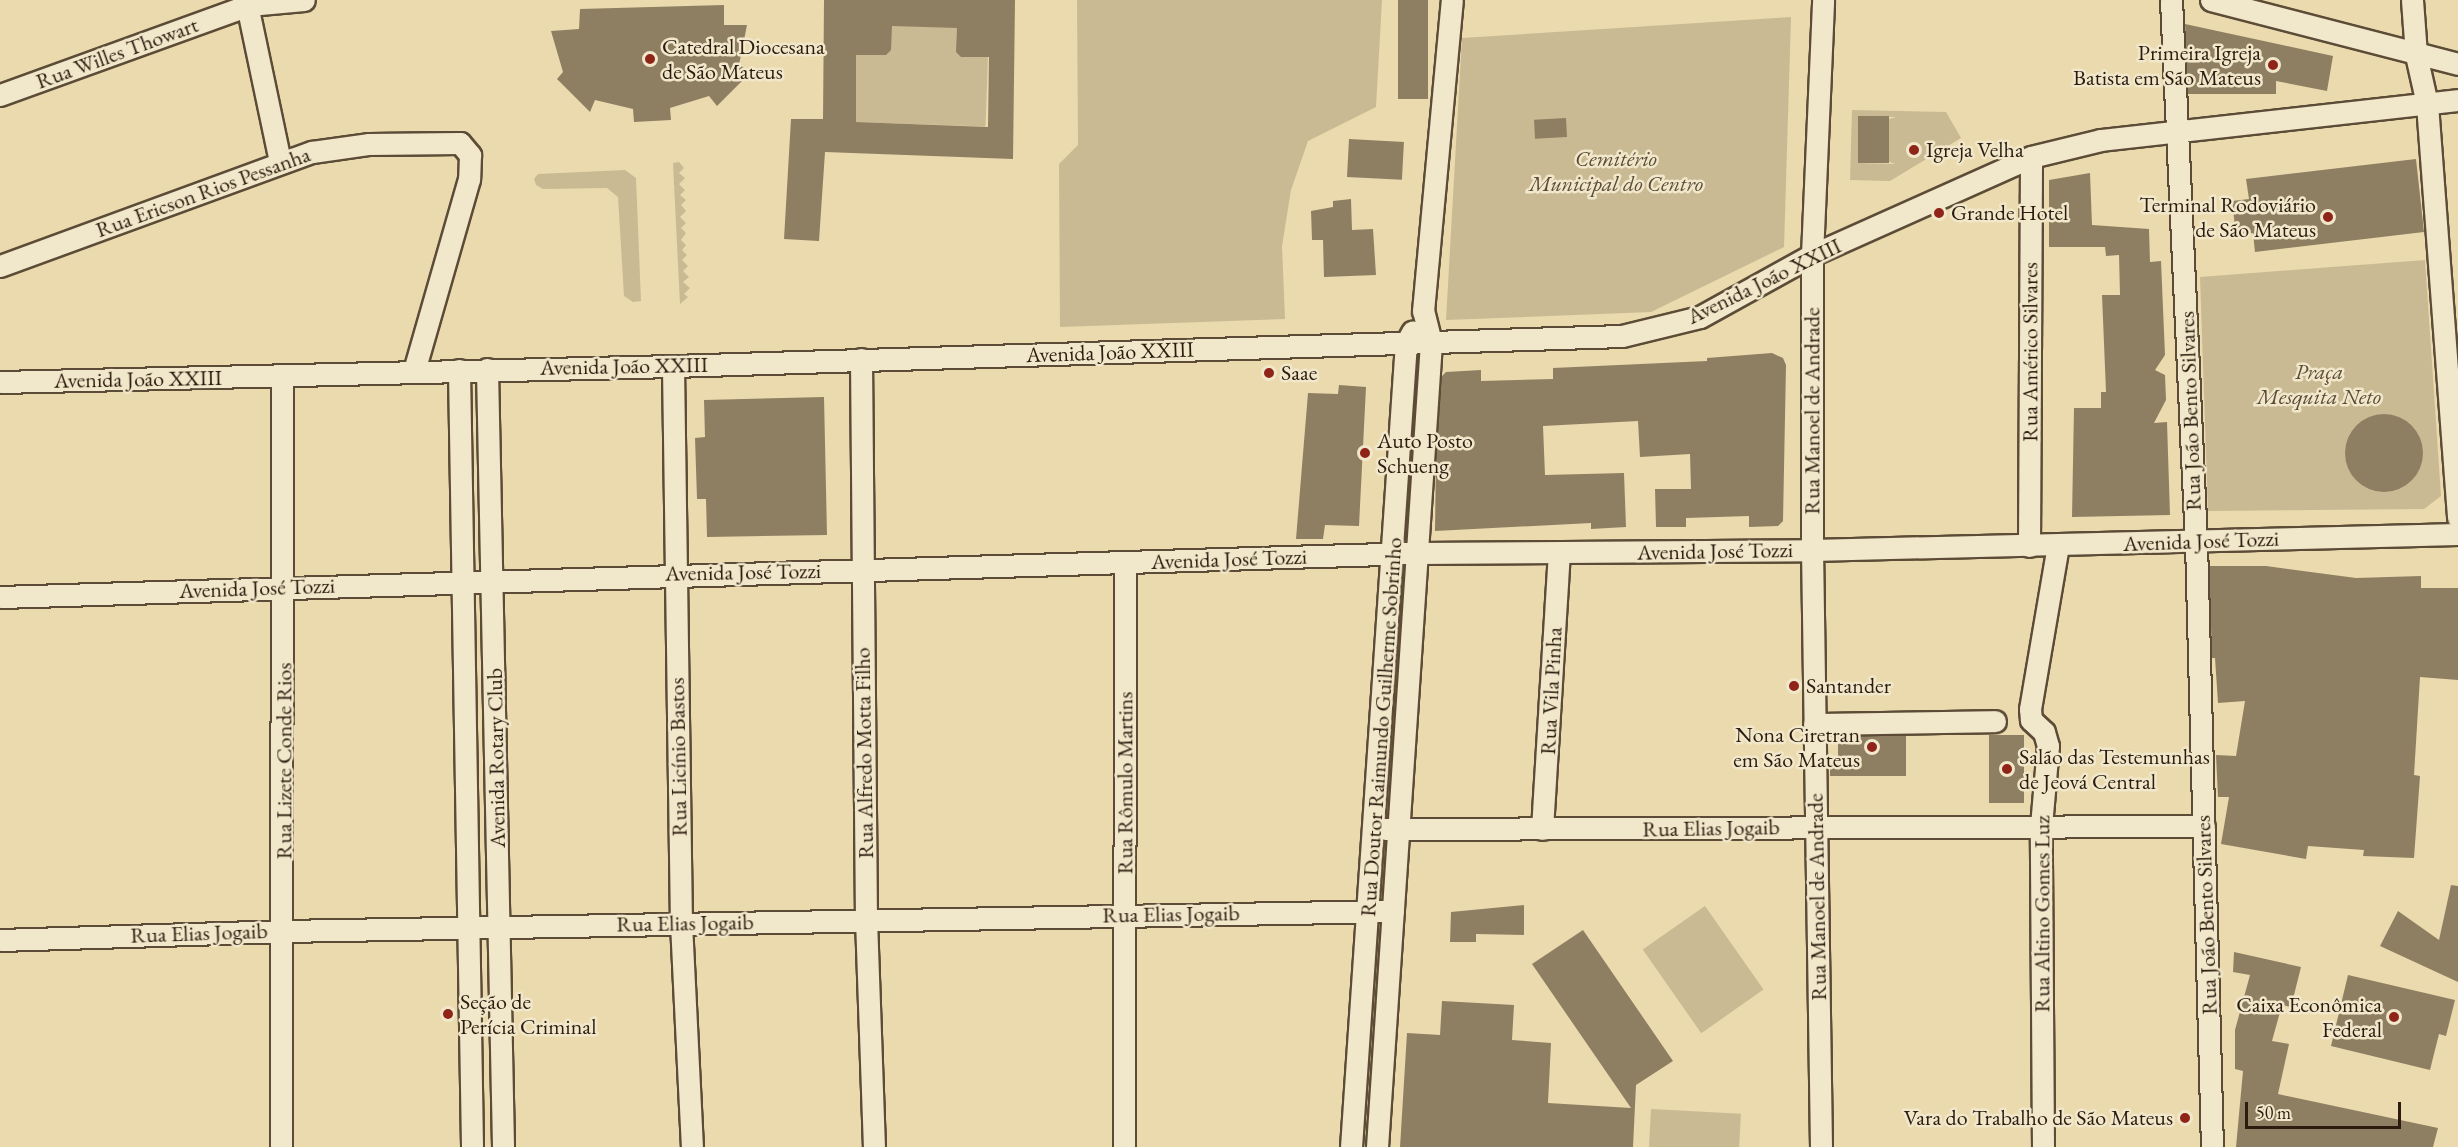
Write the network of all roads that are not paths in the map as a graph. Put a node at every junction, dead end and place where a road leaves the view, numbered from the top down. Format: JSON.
{"nodes":[{"id":1,"x":304,"y":0,"type":"edge"},
{"id":2,"x":1452,"y":0,"type":"edge"},
{"id":3,"x":1823,"y":0,"type":"edge"},
{"id":4,"x":2170,"y":0,"type":"edge"},
{"id":5,"x":2211,"y":0,"type":"edge"},
{"id":6,"x":2412,"y":0,"type":"edge"},
{"id":7,"x":248,"y":3,"type":"edge"},
{"id":8,"x":2416,"y":55,"type":"junction"},
{"id":9,"x":2458,"y":64,"type":"edge"},
{"id":10,"x":0,"y":94,"type":"edge"},
{"id":11,"x":2458,"y":100,"type":"edge"},
{"id":12,"x":2427,"y":104,"type":"junction"},
{"id":13,"x":2178,"y":132,"type":"junction"},
{"id":14,"x":2031,"y":157,"type":"junction"},
{"id":15,"x":280,"y":161,"type":"junction"},
{"id":16,"x":1812,"y":255,"type":"junction"},
{"id":17,"x":0,"y":266,"type":"edge"},
{"id":18,"x":1424,"y":311,"type":"junction"},
{"id":19,"x":1431,"y":342,"type":"junction"},
{"id":20,"x":1406,"y":343,"type":"junction"},
{"id":21,"x":861,"y":360,"type":"junction"},
{"id":22,"x":673,"y":366,"type":"junction"},
{"id":23,"x":487,"y":369,"type":"junction"},
{"id":24,"x":414,"y":370,"type":"junction"},
{"id":25,"x":459,"y":370,"type":"junction"},
{"id":26,"x":282,"y":375,"type":"junction"},
{"id":27,"x":0,"y":382,"type":"edge"},
{"id":28,"x":1399,"y":450,"type":"junction"},
{"id":29,"x":1424,"y":451,"type":"junction"},
{"id":30,"x":2458,"y":518,"type":"edge"},
{"id":31,"x":2458,"y":534,"type":"edge"},
{"id":32,"x":2196,"y":542,"type":"junction"},
{"id":33,"x":2058,"y":545,"type":"junction"},
{"id":34,"x":2029,"y":546,"type":"junction"},
{"id":35,"x":1812,"y":550,"type":"junction"},
{"id":36,"x":1419,"y":553,"type":"junction"},
{"id":37,"x":1559,"y":553,"type":"junction"},
{"id":38,"x":1392,"y":554,"type":"junction"},
{"id":39,"x":1125,"y":562,"type":"junction"},
{"id":40,"x":862,"y":570,"type":"junction"},
{"id":41,"x":675,"y":573,"type":"junction"},
{"id":42,"x":462,"y":580,"type":"junction"},
{"id":43,"x":493,"y":580,"type":"junction"},
{"id":44,"x":285,"y":587,"type":"junction"},
{"id":45,"x":0,"y":597,"type":"edge"},
{"id":46,"x":1995,"y":721,"type":"dead end"},
{"id":47,"x":1814,"y":724,"type":"junction"},
{"id":48,"x":496,"y":775,"type":"junction"},
{"id":49,"x":466,"y":777,"type":"junction"},
{"id":50,"x":2041,"y":826,"type":"junction"},
{"id":51,"x":2204,"y":826,"type":"junction"},
{"id":52,"x":1816,"y":827,"type":"junction"},
{"id":53,"x":1374,"y":829,"type":"junction"},
{"id":54,"x":1398,"y":830,"type":"junction"},
{"id":55,"x":1542,"y":830,"type":"junction"},
{"id":56,"x":1370,"y":910,"type":"junction"},
{"id":57,"x":1393,"y":911,"type":"junction"},
{"id":58,"x":1125,"y":915,"type":"junction"},
{"id":59,"x":866,"y":919,"type":"junction"},
{"id":60,"x":681,"y":923,"type":"junction"},
{"id":61,"x":500,"y":926,"type":"junction"},
{"id":62,"x":468,"y":927,"type":"junction"},
{"id":63,"x":283,"y":931,"type":"junction"},
{"id":64,"x":0,"y":940,"type":"edge"},
{"id":65,"x":281,"y":1147,"type":"edge"},
{"id":66,"x":472,"y":1147,"type":"edge"},
{"id":67,"x":504,"y":1147,"type":"edge"},
{"id":68,"x":692,"y":1147,"type":"edge"},
{"id":69,"x":874,"y":1147,"type":"edge"},
{"id":70,"x":1124,"y":1147,"type":"edge"},
{"id":71,"x":1352,"y":1147,"type":"edge"},
{"id":72,"x":1377,"y":1147,"type":"edge"},
{"id":73,"x":1821,"y":1147,"type":"edge"},
{"id":74,"x":2043,"y":1147,"type":"edge"},
{"id":75,"x":2212,"y":1147,"type":"edge"}],
"edges":[{"from":1,"to":7,"type":"street","name":"Rua Willes Thowart"},
{"from":2,"to":18,"type":"street","name":"Rua Doutor Raimundo Guilherme Sobrinho"},
{"from":3,"to":16,"type":"street","name":"Rua Manoel de Andrade"},
{"from":4,"to":13,"type":"street","name":"Rua João Bento Silvares"},
{"from":5,"to":8,"type":"street"},
{"from":6,"to":8,"type":"street"},
{"from":7,"to":10,"type":"street","name":"Rua Willes Thowart"},
{"from":7,"to":15,"type":"street"},
{"from":8,"to":9,"type":"street"},
{"from":8,"to":12,"type":"street"},
{"from":11,"to":12,"type":"street","name":"Avenida João XXIII"},
{"from":12,"to":13,"type":"street","name":"Avenida João XXIII"},
{"from":12,"to":30,"type":"street"},
{"from":13,"to":14,"type":"street","name":"Avenida João XXIII"},
{"from":13,"to":32,"type":"street","name":"Rua João Bento Silvares"},
{"from":14,"to":16,"type":"street","name":"Avenida João XXIII"},
{"from":14,"to":34,"type":"street","name":"Rua Américo Silvares"},
{"from":15,"to":17,"type":"street","name":"Rua Ericson Rios Pessanha"},
{"from":15,"to":24,"type":"street","name":"Rua Ericson Rios Pessanha"},
{"from":16,"to":19,"type":"street","name":"Avenida João XXIII"},
{"from":16,"to":35,"type":"street","name":"Rua Manoel de Andrade"},
{"from":18,"to":19,"type":"street","name":"Rua Doutor Raimundo Guilherme Sobrinho"},
{"from":18,"to":20,"type":"street","name":"Rua Doutor Raimundo Guilherme Sobrinho"},
{"from":19,"to":20,"type":"street","name":"Avenida João XXIII"},
{"from":19,"to":29,"type":"street","name":"Rua Doutor Raimundo Guilherme Sobrinho"},
{"from":20,"to":21,"type":"street","name":"Avenida João XXIII"},
{"from":20,"to":28,"type":"street","name":"Rua Doutor Raimundo Guilherme Sobrinho"},
{"from":21,"to":22,"type":"street","name":"Avenida João XXIII"},
{"from":21,"to":40,"type":"street","name":"Rua Alfredo Motta Filho"},
{"from":22,"to":23,"type":"street","name":"Avenida João XXIII"},
{"from":22,"to":41,"type":"street","name":"Rua Licínio Bastos"},
{"from":23,"to":25,"type":"street","name":"Avenida João XXIII"},
{"from":23,"to":43,"type":"street","name":"Avenida Rotary Club"},
{"from":24,"to":25,"type":"street","name":"Avenida João XXIII"},
{"from":24,"to":26,"type":"street","name":"Avenida João XXIII"},
{"from":25,"to":42,"type":"street","name":"Avenida Rotary Club"},
{"from":26,"to":27,"type":"street","name":"Avenida João XXIII"},
{"from":26,"to":44,"type":"street","name":"Rua Lizete Conde Rios"},
{"from":28,"to":29,"type":"street"},
{"from":28,"to":38,"type":"street","name":"Rua Doutor Raimundo Guilherme Sobrinho"},
{"from":29,"to":36,"type":"street","name":"Rua Doutor Raimundo Guilherme Sobrinho"},
{"from":31,"to":32,"type":"street","name":"Avenida José Tozzi"},
{"from":32,"to":33,"type":"street","name":"Avenida José Tozzi"},
{"from":32,"to":51,"type":"street","name":"Rua João Bento Silvares"},
{"from":33,"to":34,"type":"street","name":"Avenida José Tozzi"},
{"from":33,"to":50,"type":"street","name":"Rua Altino Gomes Luz"},
{"from":34,"to":35,"type":"street","name":"Avenida José Tozzi"},
{"from":35,"to":37,"type":"street","name":"Avenida José Tozzi"},
{"from":35,"to":47,"type":"street","name":"Rua Manoel de Andrade"},
{"from":36,"to":37,"type":"street","name":"Avenida José Tozzi"},
{"from":36,"to":38,"type":"street","name":"Avenida José Tozzi"},
{"from":36,"to":54,"type":"street","name":"Rua Doutor Raimundo Guilherme Sobrinho"},
{"from":37,"to":55,"type":"street","name":"Rua Vila Pinha"},
{"from":38,"to":39,"type":"street","name":"Avenida José Tozzi"},
{"from":38,"to":53,"type":"street","name":"Rua Doutor Raimundo Guilherme Sobrinho"},
{"from":39,"to":40,"type":"street","name":"Avenida José Tozzi"},
{"from":39,"to":58,"type":"street","name":"Rua Rômulo Martins"},
{"from":40,"to":41,"type":"street","name":"Avenida José Tozzi"},
{"from":40,"to":59,"type":"street","name":"Rua Alfredo Motta Filho"},
{"from":41,"to":43,"type":"street","name":"Avenida José Tozzi"},
{"from":41,"to":60,"type":"street","name":"Rua Licínio Bastos"},
{"from":42,"to":43,"type":"street","name":"Avenida José Tozzi"},
{"from":42,"to":44,"type":"street","name":"Avenida José Tozzi"},
{"from":42,"to":49,"type":"street","name":"Avenida Rotary Club"},
{"from":43,"to":48,"type":"street","name":"Avenida Rotary Club"},
{"from":44,"to":45,"type":"street","name":"Avenida José Tozzi"},
{"from":44,"to":63,"type":"street","name":"Rua Lizete Conde Rios"},
{"from":46,"to":47,"type":"street"},
{"from":47,"to":52,"type":"street","name":"Rua Manoel de Andrade"},
{"from":48,"to":49,"type":"street"},
{"from":48,"to":61,"type":"street","name":"Avenida Rotary Club"},
{"from":49,"to":62,"type":"street","name":"Avenida Rotary Club"},
{"from":50,"to":51,"type":"street","name":"Rua Elias Jogaib"},
{"from":50,"to":52,"type":"street","name":"Rua Elias Jogaib"},
{"from":50,"to":74,"type":"street","name":"Rua Altino Gomes Luz"},
{"from":51,"to":75,"type":"street","name":"Rua João Bento Silvares"},
{"from":52,"to":55,"type":"street","name":"Rua Elias Jogaib"},
{"from":52,"to":73,"type":"street","name":"Rua Manoel de Andrade"},
{"from":53,"to":54,"type":"street","name":"Rua Elias Jogaib"},
{"from":53,"to":56,"type":"street","name":"Rua Doutor Raimundo Guilherme Sobrinho"},
{"from":54,"to":55,"type":"street","name":"Rua Elias Jogaib"},
{"from":54,"to":57,"type":"street","name":"Rua Doutor Raimundo Guilherme Sobrinho"},
{"from":56,"to":57,"type":"street","name":"Rua Elias Jogaib"},
{"from":56,"to":58,"type":"street","name":"Rua Elias Jogaib"},
{"from":56,"to":71,"type":"street","name":"Rua Doutor Raimundo Guilherme Sobrinho"},
{"from":57,"to":72,"type":"street","name":"Rua Doutor Raimundo Guilherme Sobrinho"},
{"from":58,"to":59,"type":"street","name":"Rua Elias Jogaib"},
{"from":58,"to":70,"type":"street","name":"Rua Rômulo Martins"},
{"from":59,"to":60,"type":"street","name":"Rua Elias Jogaib"},
{"from":59,"to":69,"type":"street","name":"Rua Alfredo Motta Filho"},
{"from":60,"to":61,"type":"street","name":"Rua Elias Jogaib"},
{"from":60,"to":68,"type":"street","name":"Rua Licínio Bastos"},
{"from":61,"to":62,"type":"street","name":"Rua Elias Jogaib"},
{"from":61,"to":67,"type":"street","name":"Avenida Rotary Club"},
{"from":62,"to":63,"type":"street","name":"Rua Elias Jogaib"},
{"from":62,"to":66,"type":"street","name":"Avenida Rotary Club"},
{"from":63,"to":64,"type":"street","name":"Rua Elias Jogaib"},
{"from":63,"to":65,"type":"street","name":"Rua Lizete Conde Rios"}]}
